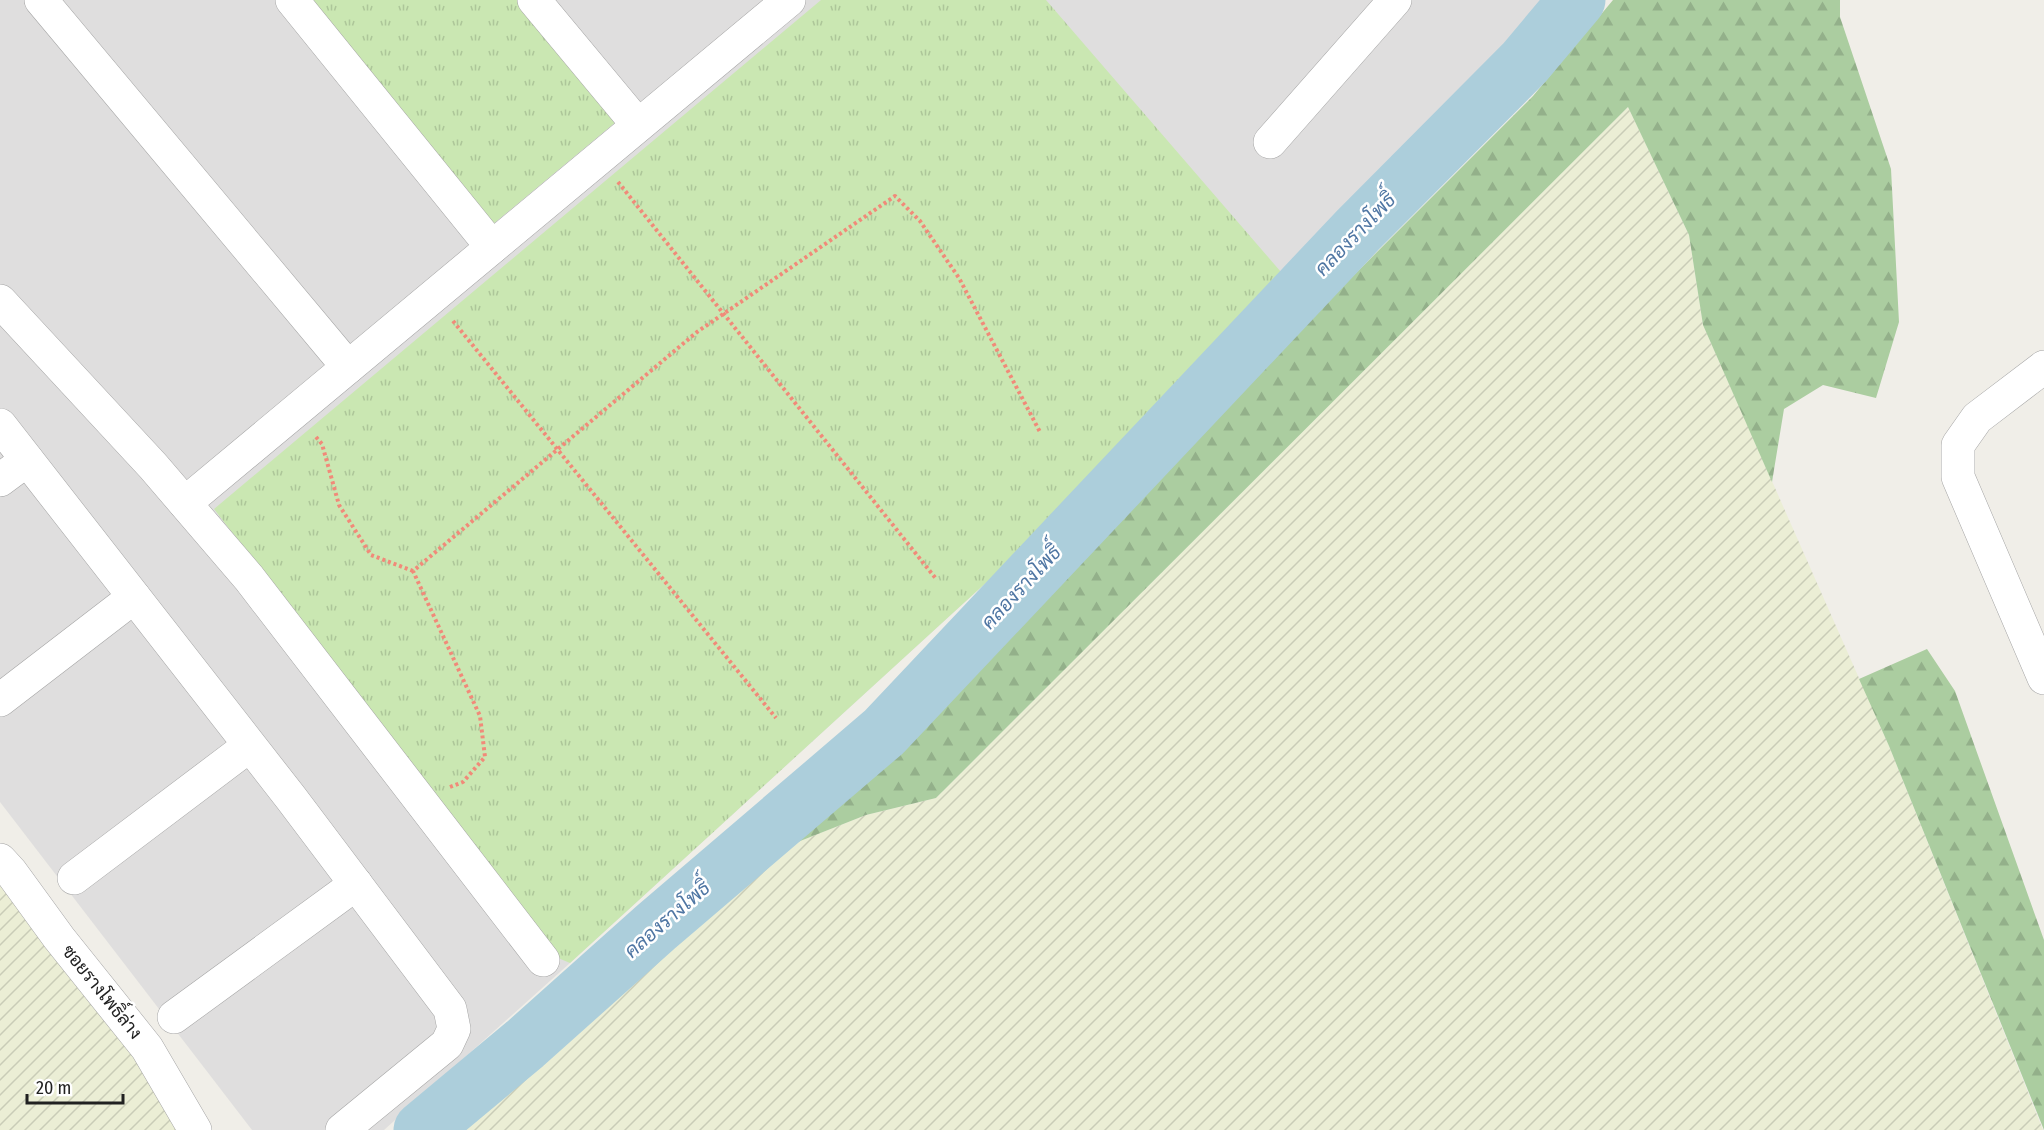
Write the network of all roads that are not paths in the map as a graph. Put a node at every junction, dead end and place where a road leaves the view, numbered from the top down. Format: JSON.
{"nodes":[{"id":1,"x":41,"y":0,"type":"edge"},
{"id":2,"x":292,"y":0,"type":"edge"},
{"id":3,"x":534,"y":0,"type":"edge"},
{"id":4,"x":1395,"y":0,"type":"edge"},
{"id":5,"x":785,"y":1,"type":"edge"},
{"id":6,"x":638,"y":125,"type":"junction"},
{"id":7,"x":1270,"y":142,"type":"dead end"},
{"id":8,"x":492,"y":247,"type":"junction"},
{"id":9,"x":0,"y":301,"type":"edge"},
{"id":10,"x":348,"y":367,"type":"junction"},
{"id":11,"x":2044,"y":367,"type":"edge"},
{"id":12,"x":0,"y":425,"type":"edge"},
{"id":13,"x":27,"y":460,"type":"junction"},
{"id":14,"x":0,"y":480,"type":"edge"},
{"id":15,"x":185,"y":503,"type":"junction"},
{"id":16,"x":134,"y":597,"type":"junction"},
{"id":17,"x":2044,"y":678,"type":"edge"},
{"id":18,"x":0,"y":700,"type":"edge"},
{"id":19,"x":249,"y":746,"type":"junction"},
{"id":20,"x":0,"y":860,"type":"edge"},
{"id":21,"x":74,"y":878,"type":"dead end"},
{"id":22,"x":356,"y":884,"type":"junction"},
{"id":23,"x":543,"y":960,"type":"dead end"},
{"id":24,"x":174,"y":1017,"type":"dead end"},
{"id":25,"x":195,"y":1130,"type":"edge"},
{"id":26,"x":342,"y":1130,"type":"edge"}],
"edges":[{"from":1,"to":10,"type":"street"},
{"from":2,"to":8,"type":"street"},
{"from":3,"to":6,"type":"street"},
{"from":4,"to":7,"type":"street"},
{"from":5,"to":6,"type":"street"},
{"from":6,"to":8,"type":"street"},
{"from":8,"to":10,"type":"street"},
{"from":9,"to":15,"type":"street"},
{"from":10,"to":15,"type":"street"},
{"from":11,"to":17,"type":"street"},
{"from":12,"to":13,"type":"street"},
{"from":13,"to":14,"type":"street"},
{"from":13,"to":16,"type":"street"},
{"from":15,"to":23,"type":"street"},
{"from":16,"to":18,"type":"street"},
{"from":16,"to":19,"type":"street"},
{"from":19,"to":21,"type":"street"},
{"from":19,"to":22,"type":"street"},
{"from":20,"to":25,"type":"street","name":"ซอยรางโพธิ์ล่าง"},
{"from":22,"to":24,"type":"street"},
{"from":22,"to":26,"type":"street"}]}
